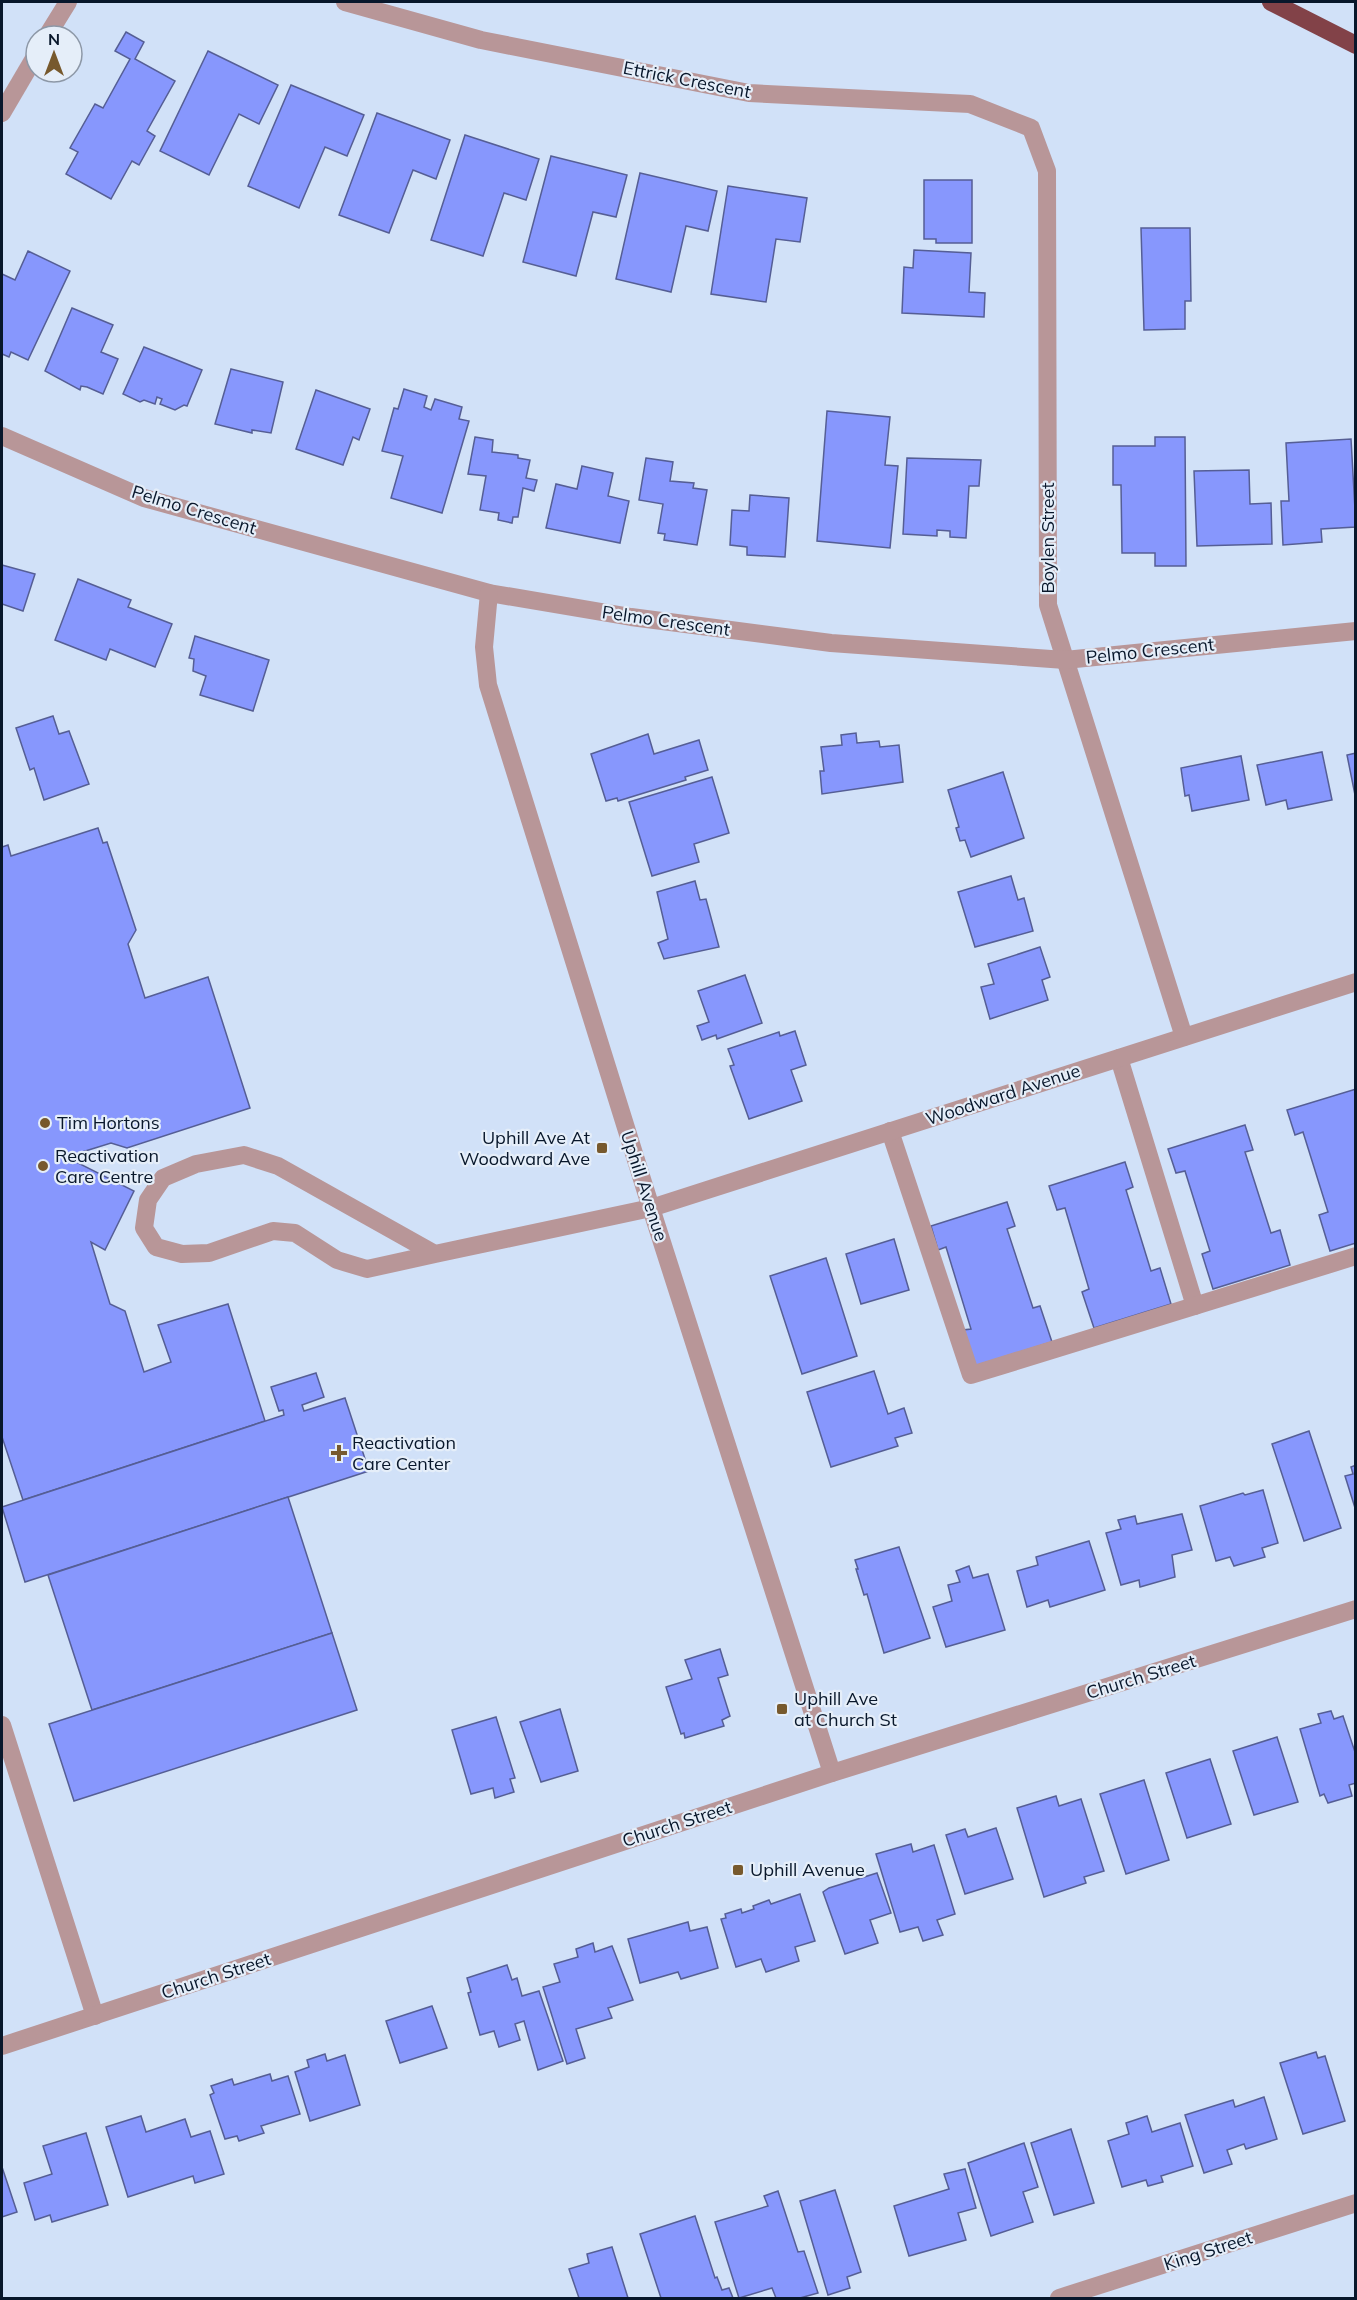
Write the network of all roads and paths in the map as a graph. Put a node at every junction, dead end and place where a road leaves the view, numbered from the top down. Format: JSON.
{"nodes":[{"id":1,"x":68,"y":2,"type":"edge"},
{"id":2,"x":345,"y":2,"type":"edge"},
{"id":3,"x":1271,"y":2,"type":"edge"},
{"id":4,"x":54,"y":24,"type":"edge"},
{"id":5,"x":1356,"y":45,"type":"edge"},
{"id":6,"x":24,"y":75,"type":"edge"},
{"id":7,"x":2,"y":113,"type":"edge"},
{"id":8,"x":1031,"y":128,"type":"joint"},
{"id":9,"x":2,"y":436,"type":"edge"},
{"id":10,"x":489,"y":592,"type":"junction"},
{"id":11,"x":1356,"y":631,"type":"edge"},
{"id":12,"x":1065,"y":660,"type":"junction"},
{"id":13,"x":1355,"y":983,"type":"edge"},
{"id":14,"x":1184,"y":1037,"type":"junction"},
{"id":15,"x":1119,"y":1058,"type":"junction"},
{"id":16,"x":890,"y":1131,"type":"junction"},
{"id":17,"x":651,"y":1208,"type":"junction"},
{"id":18,"x":435,"y":1254,"type":"junction"},
{"id":19,"x":1356,"y":1256,"type":"edge"},
{"id":20,"x":1195,"y":1306,"type":"junction"},
{"id":21,"x":1356,"y":1610,"type":"edge"},
{"id":22,"x":2,"y":1725,"type":"edge"},
{"id":23,"x":832,"y":1773,"type":"junction"},
{"id":24,"x":95,"y":2016,"type":"junction"},
{"id":25,"x":2,"y":2046,"type":"edge"},
{"id":26,"x":1356,"y":2203,"type":"edge"},
{"id":27,"x":1059,"y":2298,"type":"edge"}],
"edges":[{"from":1,"to":4,"type":"street"},
{"from":2,"to":8,"type":"street","name":"Ettrick Crescent"},
{"from":3,"to":5,"type":"highway"},
{"from":6,"to":7,"type":"street"},
{"from":8,"to":12,"type":"street","name":"Boylen Street"},
{"from":9,"to":10,"type":"street","name":"Pelmo Crescent"},
{"from":10,"to":12,"type":"street","name":"Pelmo Crescent"},
{"from":10,"to":17,"type":"street","name":"Uphill Avenue"},
{"from":11,"to":12,"type":"street","name":"Pelmo Crescent"},
{"from":12,"to":14,"type":"street","name":"Boylen Street"},
{"from":13,"to":14,"type":"street","name":"Woodward Avenue"},
{"from":14,"to":15,"type":"street","name":"Woodward Avenue"},
{"from":15,"to":16,"type":"street","name":"Woodward Avenue"},
{"from":15,"to":20,"type":"street"},
{"from":16,"to":17,"type":"street","name":"Woodward Avenue"},
{"from":16,"to":20,"type":"street"},
{"from":17,"to":18,"type":"street","name":"Woodward Avenue"},
{"from":17,"to":23,"type":"street","name":"Uphill Avenue"},
{"from":18,"to":18,"type":"street","name":"Woodward Avenue"},
{"from":19,"to":20,"type":"street"},
{"from":21,"to":23,"type":"street","name":"Church Street"},
{"from":22,"to":24,"type":"street"},
{"from":23,"to":24,"type":"street","name":"Church Street"},
{"from":24,"to":25,"type":"street","name":"Church Street"},
{"from":26,"to":27,"type":"street","name":"King Street"}]}
